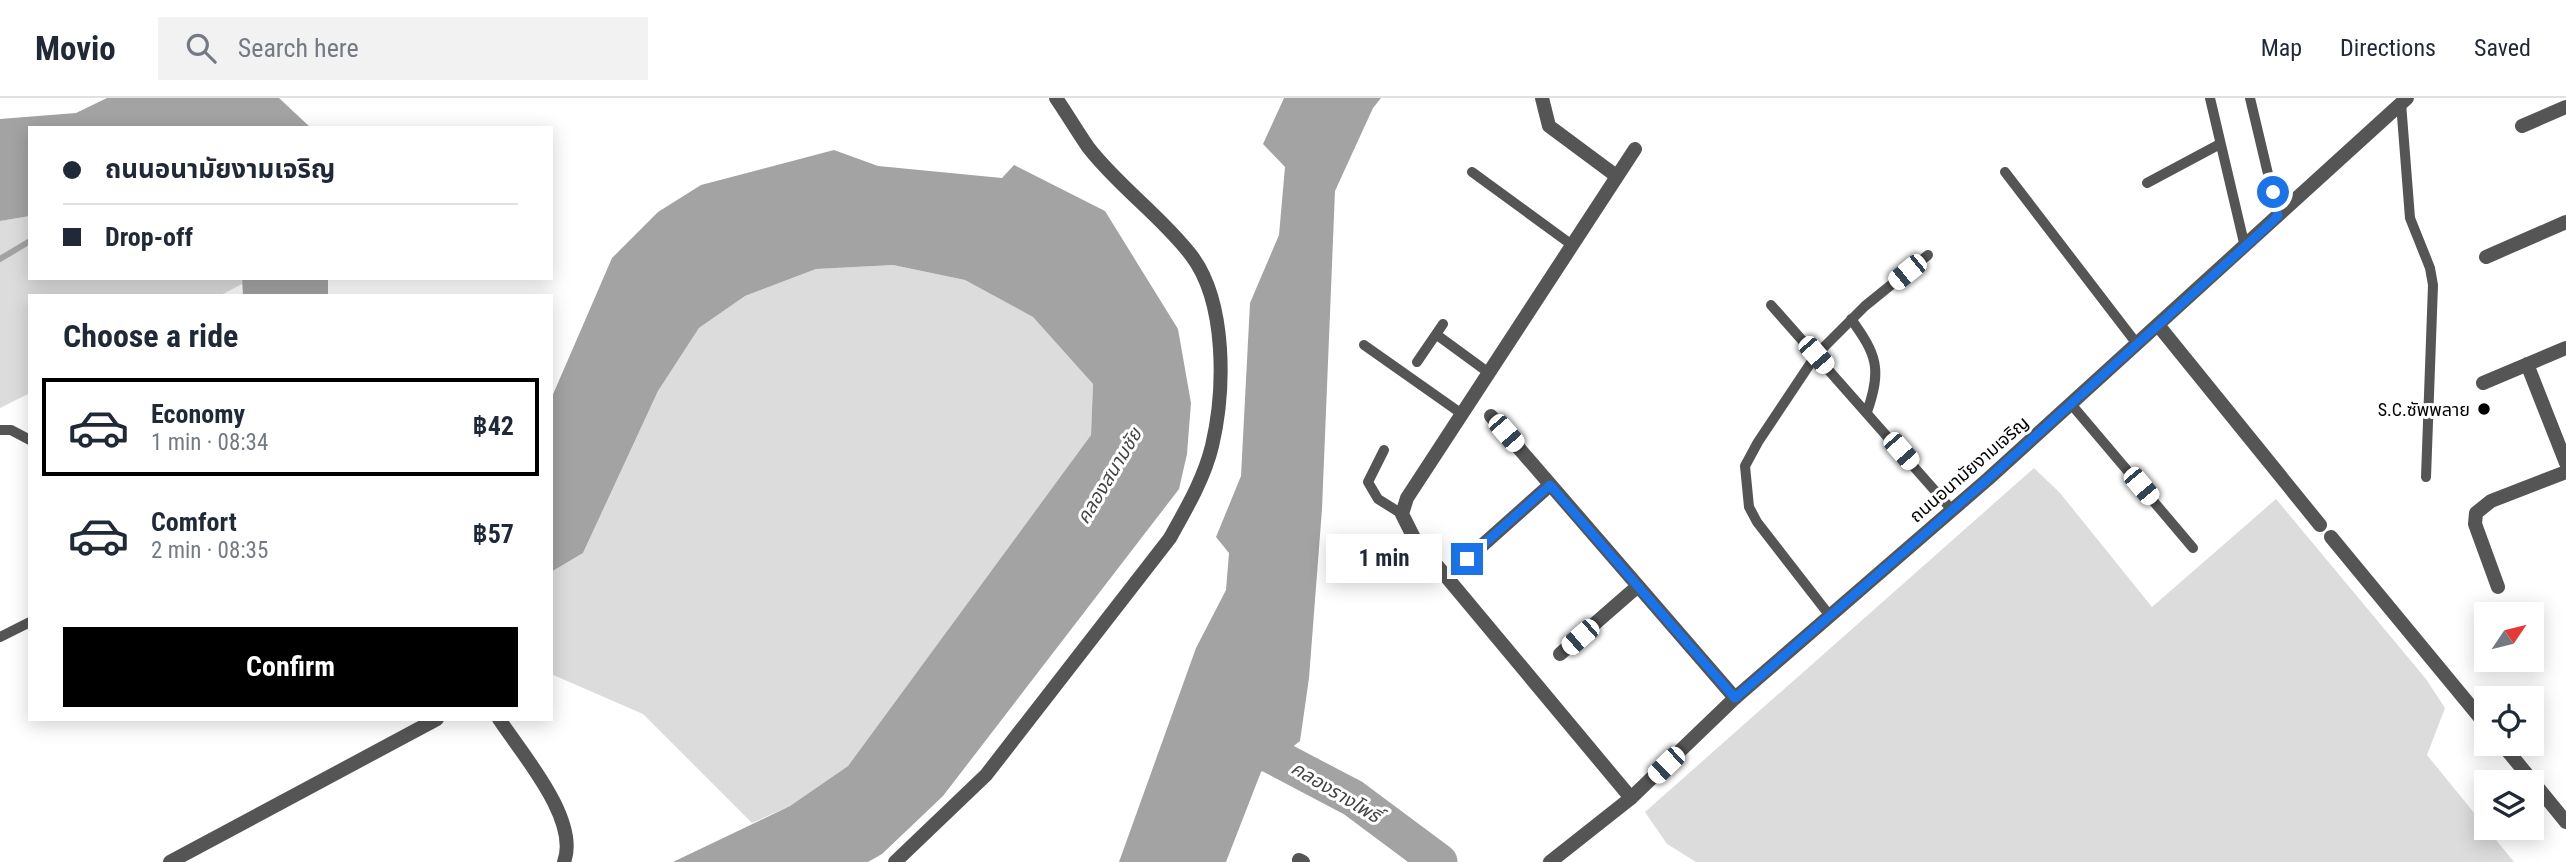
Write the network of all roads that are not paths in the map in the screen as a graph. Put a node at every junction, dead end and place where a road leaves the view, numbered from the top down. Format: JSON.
{"nodes":[{"id":1,"x":1056,"y":98,"type":"edge"},
{"id":2,"x":1542,"y":98,"type":"edge"},
{"id":3,"x":2210,"y":98,"type":"edge"},
{"id":4,"x":2250,"y":98,"type":"edge"},
{"id":5,"x":2404,"y":101,"type":"edge"},
{"id":6,"x":2566,"y":107,"type":"edge"},
{"id":7,"x":2522,"y":126,"type":"dead end"},
{"id":8,"x":2220,"y":144,"type":"junction"},
{"id":9,"x":1635,"y":149,"type":"dead end"},
{"id":10,"x":1472,"y":172,"type":"dead end"},
{"id":11,"x":2005,"y":172,"type":"dead end"},
{"id":12,"x":1615,"y":176,"type":"junction"},
{"id":13,"x":2147,"y":183,"type":"dead end"},
{"id":14,"x":2278,"y":216,"type":"junction"},
{"id":15,"x":2566,"y":222,"type":"edge"},
{"id":16,"x":1572,"y":245,"type":"junction"},
{"id":17,"x":2245,"y":247,"type":"junction"},
{"id":18,"x":1928,"y":255,"type":"dead end"},
{"id":19,"x":2486,"y":257,"type":"dead end"},
{"id":20,"x":1771,"y":305,"type":"dead end"},
{"id":21,"x":1851,"y":319,"type":"junction"},
{"id":22,"x":2158,"y":325,"type":"junction"},
{"id":23,"x":1364,"y":345,"type":"dead end"},
{"id":24,"x":2137,"y":345,"type":"junction"},
{"id":25,"x":2566,"y":348,"type":"edge"},
{"id":26,"x":1816,"y":355,"type":"junction"},
{"id":27,"x":1418,"y":362,"type":"dead end"},
{"id":28,"x":2527,"y":364,"type":"junction"},
{"id":29,"x":1489,"y":373,"type":"junction"},
{"id":30,"x":2483,"y":383,"type":"dead end"},
{"id":31,"x":2071,"y":404,"type":"junction"},
{"id":32,"x":1867,"y":412,"type":"junction"},
{"id":33,"x":1462,"y":414,"type":"junction"},
{"id":34,"x":1491,"y":416,"type":"dead end"},
{"id":35,"x":0,"y":430,"type":"edge"},
{"id":36,"x":28,"y":439,"type":"edge"},
{"id":37,"x":1384,"y":450,"type":"dead end"},
{"id":38,"x":2566,"y":463,"type":"edge"},
{"id":39,"x":2566,"y":472,"type":"edge"},
{"id":40,"x":2426,"y":477,"type":"dead end"},
{"id":41,"x":1550,"y":485,"type":"junction"},
{"id":42,"x":1952,"y":510,"type":"junction"},
{"id":43,"x":1402,"y":514,"type":"junction"},
{"id":44,"x":2320,"y":525,"type":"dead end"},
{"id":45,"x":2331,"y":537,"type":"dead end"},
{"id":46,"x":2193,"y":548,"type":"dead end"},
{"id":47,"x":1467,"y":559,"type":"dead end"},
{"id":48,"x":1638,"y":586,"type":"junction"},
{"id":49,"x":2498,"y":587,"type":"dead end"},
{"id":50,"x":1830,"y":616,"type":"junction"},
{"id":51,"x":28,"y":623,"type":"edge"},
{"id":52,"x":0,"y":637,"type":"edge"},
{"id":53,"x":1560,"y":654,"type":"dead end"},
{"id":54,"x":1735,"y":698,"type":"junction"},
{"id":55,"x":2474,"y":710,"type":"edge"},
{"id":56,"x":433,"y":721,"type":"edge"},
{"id":57,"x":500,"y":721,"type":"edge"},
{"id":58,"x":2512,"y":756,"type":"edge"},
{"id":59,"x":1631,"y":798,"type":"junction"},
{"id":60,"x":2566,"y":822,"type":"edge"},
{"id":61,"x":1556,"y":860,"type":"edge"},
{"id":62,"x":170,"y":862,"type":"edge"},
{"id":63,"x":564,"y":862,"type":"edge"},
{"id":64,"x":895,"y":862,"type":"edge"}],
"edges":[{"from":1,"to":64,"type":"street"},
{"from":2,"to":12,"type":"street"},
{"from":3,"to":8,"type":"lane"},
{"from":4,"to":14,"type":"lane"},
{"from":5,"to":14,"type":"street","name":"ถนนอนามัยงามเจริญ"},
{"from":5,"to":40,"type":"lane"},
{"from":6,"to":7,"type":"street"},
{"from":8,"to":13,"type":"lane"},
{"from":8,"to":17,"type":"lane"},
{"from":9,"to":12,"type":"street"},
{"from":10,"to":16,"type":"lane"},
{"from":11,"to":24,"type":"lane"},
{"from":12,"to":16,"type":"street"},
{"from":14,"to":17,"type":"street","name":"ถนนอนามัยงามเจริญ"},
{"from":15,"to":19,"type":"street"},
{"from":16,"to":29,"type":"street"},
{"from":17,"to":22,"type":"street","name":"ถนนอนามัยงามเจริญ"},
{"from":18,"to":21,"type":"lane"},
{"from":20,"to":26,"type":"lane"},
{"from":21,"to":26,"type":"lane"},
{"from":21,"to":32,"type":"lane"},
{"from":22,"to":24,"type":"street","name":"ถนนอนามัยงามเจริญ"},
{"from":22,"to":44,"type":"street"},
{"from":23,"to":33,"type":"lane"},
{"from":24,"to":31,"type":"street","name":"ถนนอนามัยงามเจริญ"},
{"from":25,"to":28,"type":"street"},
{"from":26,"to":32,"type":"lane"},
{"from":26,"to":50,"type":"lane"},
{"from":27,"to":29,"type":"lane"},
{"from":28,"to":30,"type":"street"},
{"from":28,"to":38,"type":"street"},
{"from":29,"to":33,"type":"street"},
{"from":31,"to":42,"type":"street","name":"ถนนอนามัยงามเจริญ"},
{"from":31,"to":46,"type":"lane"},
{"from":32,"to":42,"type":"lane"},
{"from":33,"to":43,"type":"street"},
{"from":34,"to":41,"type":"street"},
{"from":35,"to":36,"type":"lane"},
{"from":37,"to":43,"type":"lane"},
{"from":39,"to":49,"type":"street"},
{"from":41,"to":47,"type":"street"},
{"from":41,"to":48,"type":"street"},
{"from":42,"to":50,"type":"street","name":"ถนนอนามัยงามเจริญ"},
{"from":43,"to":59,"type":"street"},
{"from":45,"to":55,"type":"street"},
{"from":48,"to":53,"type":"street"},
{"from":48,"to":54,"type":"street"},
{"from":50,"to":54,"type":"street","name":"ถนนอนามัยงามเจริญ"},
{"from":51,"to":52,"type":"lane"},
{"from":54,"to":59,"type":"street","name":"ถนนอนามัยงามเจริญ"},
{"from":56,"to":62,"type":"street"},
{"from":57,"to":63,"type":"street"},
{"from":58,"to":60,"type":"street"},
{"from":59,"to":61,"type":"street","name":"ถนนอนามัยงามเจริญ"}]}
